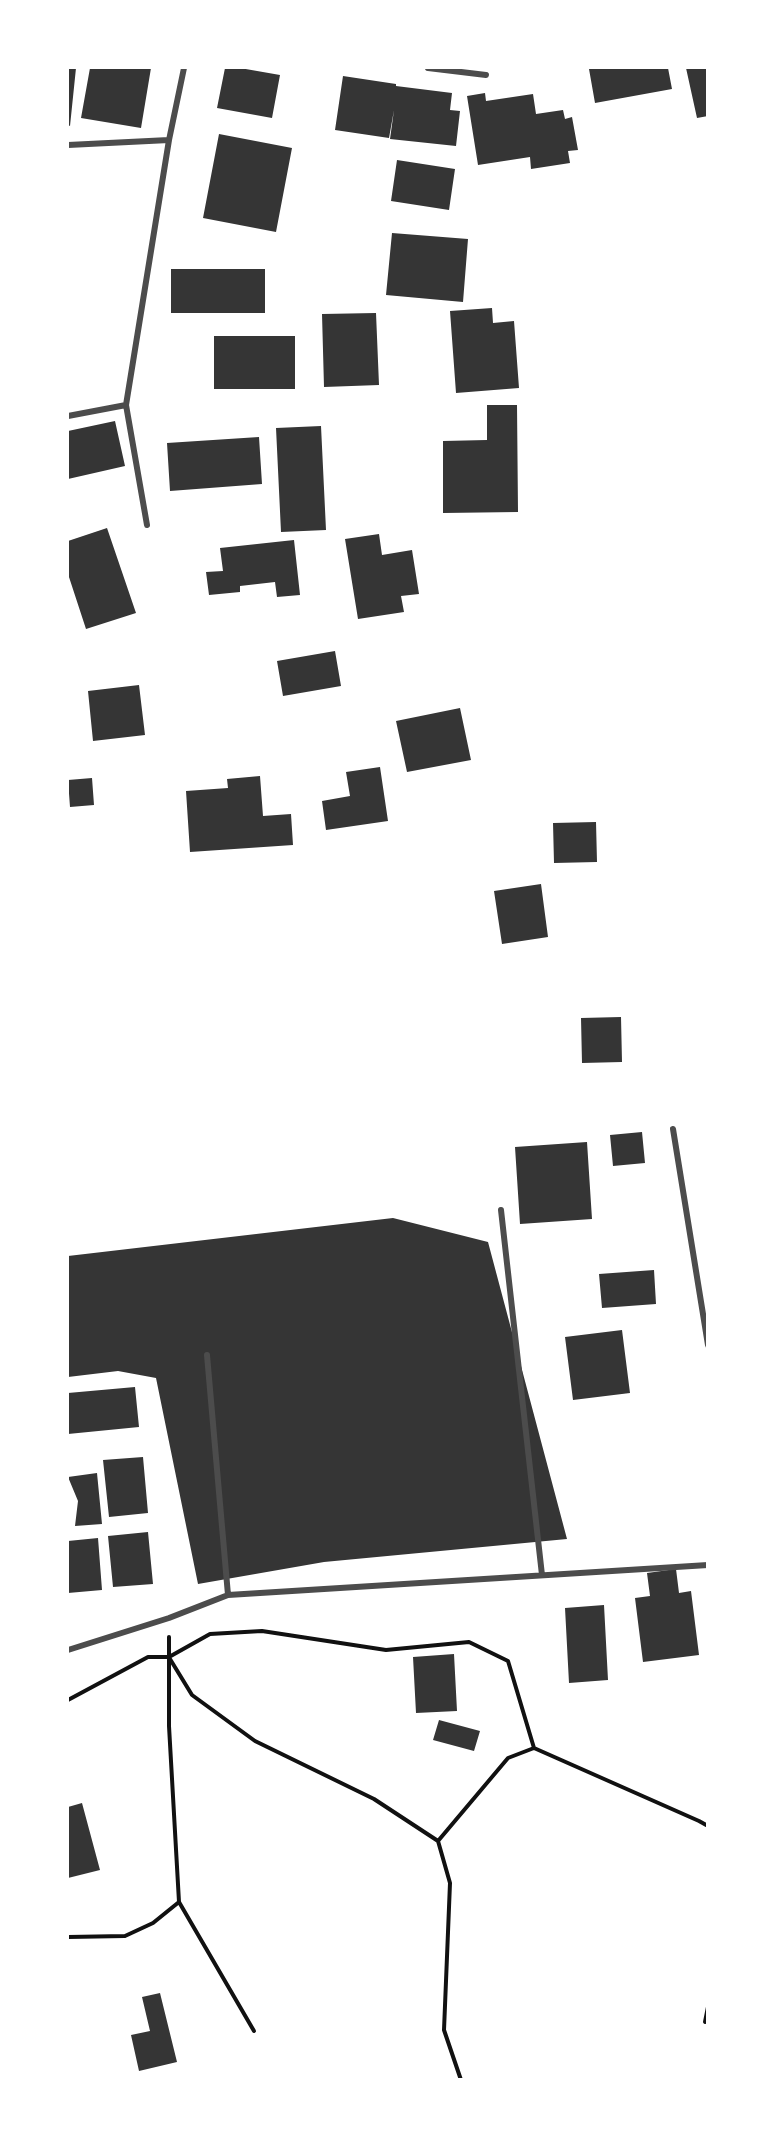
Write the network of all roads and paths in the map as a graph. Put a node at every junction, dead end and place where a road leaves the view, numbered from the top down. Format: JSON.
{"nodes":[{"id":1,"x":184,"y":68,"type":"edge"},
{"id":2,"x":428,"y":68,"type":"edge"},
{"id":3,"x":486,"y":75,"type":"dead end"},
{"id":4,"x":169,"y":140,"type":"junction"},
{"id":5,"x":68,"y":145,"type":"edge"},
{"id":6,"x":126,"y":405,"type":"junction"},
{"id":7,"x":68,"y":416,"type":"edge"},
{"id":8,"x":147,"y":525,"type":"dead end"},
{"id":9,"x":673,"y":1129,"type":"dead end"},
{"id":10,"x":501,"y":1210,"type":"dead end"},
{"id":11,"x":708,"y":1345,"type":"edge"},
{"id":12,"x":207,"y":1355,"type":"dead end"},
{"id":13,"x":708,"y":1565,"type":"edge"},
{"id":14,"x":542,"y":1575,"type":"junction"},
{"id":15,"x":228,"y":1595,"type":"junction"},
{"id":16,"x":169,"y":1618,"type":"junction"},
{"id":17,"x":68,"y":1650,"type":"edge"},
{"id":18,"x":169,"y":1657,"type":"junction"},
{"id":19,"x":68,"y":1700,"type":"edge"},
{"id":20,"x":534,"y":1749,"type":"junction"},
{"id":21,"x":708,"y":1826,"type":"edge"},
{"id":22,"x":438,"y":1841,"type":"junction"},
{"id":23,"x":179,"y":1902,"type":"junction"},
{"id":24,"x":68,"y":1936,"type":"edge"},
{"id":25,"x":708,"y":2007,"type":"edge"},
{"id":26,"x":705,"y":2022,"type":"dead end"},
{"id":27,"x":254,"y":2031,"type":"dead end"},
{"id":28,"x":461,"y":2079,"type":"edge"}],
"edges":[{"from":1,"to":4,"type":"street"},
{"from":2,"to":3,"type":"street"},
{"from":4,"to":5,"type":"street"},
{"from":4,"to":6,"type":"street"},
{"from":6,"to":7,"type":"street"},
{"from":6,"to":8,"type":"street"},
{"from":9,"to":11,"type":"street"},
{"from":10,"to":14,"type":"street"},
{"from":12,"to":15,"type":"street"},
{"from":13,"to":14,"type":"street"},
{"from":14,"to":15,"type":"street"},
{"from":15,"to":16,"type":"street"},
{"from":16,"to":17,"type":"street"},
{"from":16,"to":18,"type":"path"},
{"from":18,"to":19,"type":"path"},
{"from":18,"to":20,"type":"path"},
{"from":18,"to":22,"type":"path"},
{"from":18,"to":23,"type":"path"},
{"from":20,"to":21,"type":"path"},
{"from":20,"to":22,"type":"path"},
{"from":22,"to":28,"type":"path"},
{"from":23,"to":24,"type":"path"},
{"from":23,"to":27,"type":"path"},
{"from":25,"to":26,"type":"path"}]}
